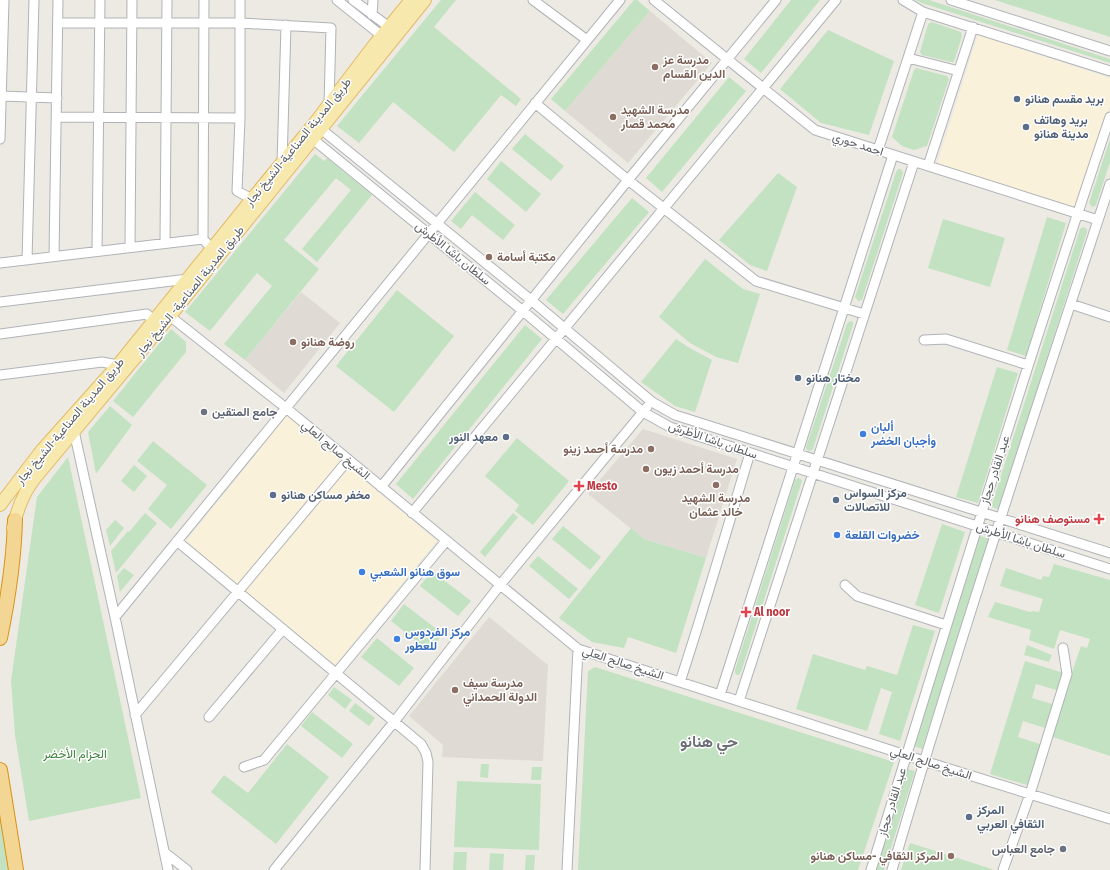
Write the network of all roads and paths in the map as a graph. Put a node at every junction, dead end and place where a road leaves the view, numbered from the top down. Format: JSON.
{"nodes":[{"id":1,"x":4,"y":0,"type":"edge"},
{"id":2,"x":34,"y":0,"type":"edge"},
{"id":3,"x":58,"y":0,"type":"edge"},
{"id":4,"x":100,"y":0,"type":"edge"},
{"id":5,"x":132,"y":0,"type":"edge"},
{"id":6,"x":167,"y":0,"type":"edge"},
{"id":7,"x":204,"y":0,"type":"edge"},
{"id":8,"x":240,"y":0,"type":"edge"},
{"id":9,"x":337,"y":0,"type":"edge"},
{"id":10,"x":353,"y":0,"type":"edge"},
{"id":11,"x":373,"y":0,"type":"edge"},
{"id":12,"x":411,"y":0,"type":"edge"},
{"id":13,"x":425,"y":0,"type":"edge"},
{"id":14,"x":533,"y":0,"type":"edge"},
{"id":15,"x":620,"y":0,"type":"edge"},
{"id":16,"x":654,"y":0,"type":"edge"},
{"id":17,"x":776,"y":0,"type":"edge"},
{"id":18,"x":836,"y":0,"type":"edge"},
{"id":19,"x":903,"y":0,"type":"edge"},
{"id":20,"x":951,"y":0,"type":"edge"},
{"id":21,"x":923,"y":12,"type":"junction"},
{"id":22,"x":372,"y":15,"type":"junction"},
{"id":23,"x":58,"y":23,"type":"junction"},
{"id":24,"x":99,"y":23,"type":"junction"},
{"id":25,"x":132,"y":23,"type":"junction"},
{"id":26,"x":167,"y":23,"type":"junction"},
{"id":27,"x":204,"y":23,"type":"junction"},
{"id":28,"x":240,"y":23,"type":"junction"},
{"id":29,"x":286,"y":25,"type":"junction"},
{"id":30,"x":973,"y":27,"type":"junction"},
{"id":31,"x":385,"y":31,"type":"junction"},
{"id":32,"x":587,"y":40,"type":"junction"},
{"id":33,"x":1110,"y":51,"type":"edge"},
{"id":34,"x":908,"y":58,"type":"junction"},
{"id":35,"x":727,"y":59,"type":"junction"},
{"id":36,"x":959,"y":71,"type":"junction"},
{"id":37,"x":1110,"y":71,"type":"edge"},
{"id":38,"x":763,"y":88,"type":"junction"},
{"id":39,"x":1,"y":96,"type":"edge"},
{"id":40,"x":31,"y":97,"type":"junction"},
{"id":41,"x":56,"y":98,"type":"junction"},
{"id":42,"x":535,"y":103,"type":"junction"},
{"id":43,"x":329,"y":106,"type":"junction"},
{"id":44,"x":57,"y":117,"type":"junction"},
{"id":45,"x":98,"y":117,"type":"junction"},
{"id":46,"x":131,"y":118,"type":"junction"},
{"id":47,"x":166,"y":118,"type":"junction"},
{"id":48,"x":204,"y":118,"type":"junction"},
{"id":49,"x":240,"y":118,"type":"junction"},
{"id":50,"x":1110,"y":118,"type":"edge"},
{"id":51,"x":318,"y":127,"type":"junction"},
{"id":52,"x":310,"y":136,"type":"junction"},
{"id":53,"x":0,"y":139,"type":"edge"},
{"id":54,"x":878,"y":150,"type":"junction"},
{"id":55,"x":893,"y":155,"type":"junction"},
{"id":56,"x":914,"y":162,"type":"junction"},
{"id":57,"x":282,"y":163,"type":"junction"},
{"id":58,"x":928,"y":166,"type":"junction"},
{"id":59,"x":628,"y":180,"type":"junction"},
{"id":60,"x":1110,"y":184,"type":"edge"},
{"id":61,"x":252,"y":199,"type":"junction"},
{"id":62,"x":664,"y":208,"type":"junction"},
{"id":63,"x":1077,"y":214,"type":"junction"},
{"id":64,"x":1098,"y":220,"type":"junction"},
{"id":65,"x":437,"y":223,"type":"junction"},
{"id":66,"x":428,"y":234,"type":"junction"},
{"id":67,"x":203,"y":239,"type":"junction"},
{"id":68,"x":165,"y":243,"type":"junction"},
{"id":69,"x":130,"y":247,"type":"junction"},
{"id":70,"x":212,"y":249,"type":"junction"},
{"id":71,"x":97,"y":251,"type":"junction"},
{"id":72,"x":54,"y":256,"type":"junction"},
{"id":73,"x":27,"y":260,"type":"junction"},
{"id":74,"x":0,"y":263,"type":"edge"},
{"id":75,"x":188,"y":279,"type":"junction"},
{"id":76,"x":531,"y":300,"type":"junction"},
{"id":77,"x":0,"y":302,"type":"edge"},
{"id":78,"x":1071,"y":304,"type":"junction"},
{"id":79,"x":844,"y":308,"type":"junction"},
{"id":80,"x":523,"y":311,"type":"junction"},
{"id":81,"x":166,"y":313,"type":"junction"},
{"id":82,"x":864,"y":314,"type":"junction"},
{"id":83,"x":1110,"y":317,"type":"edge"},
{"id":84,"x":153,"y":321,"type":"junction"},
{"id":85,"x":565,"y":328,"type":"junction"},
{"id":86,"x":0,"y":334,"type":"edge"},
{"id":87,"x":556,"y":339,"type":"junction"},
{"id":88,"x":924,"y":340,"type":"dead end"},
{"id":89,"x":118,"y":365,"type":"junction"},
{"id":90,"x":1028,"y":365,"type":"junction"},
{"id":91,"x":0,"y":375,"type":"edge"},
{"id":92,"x":652,"y":402,"type":"junction"},
{"id":93,"x":286,"y":408,"type":"junction"},
{"id":94,"x":643,"y":412,"type":"junction"},
{"id":95,"x":74,"y":431,"type":"junction"},
{"id":96,"x":750,"y":453,"type":"junction"},
{"id":97,"x":797,"y":454,"type":"junction"},
{"id":98,"x":348,"y":460,"type":"junction"},
{"id":99,"x":817,"y":460,"type":"junction"},
{"id":100,"x":793,"y":467,"type":"junction"},
{"id":101,"x":812,"y":473,"type":"junction"},
{"id":102,"x":381,"y":487,"type":"junction"},
{"id":103,"x":4,"y":495,"type":"edge"},
{"id":104,"x":0,"y":505,"type":"edge"},
{"id":105,"x":981,"y":512,"type":"junction"},
{"id":106,"x":412,"y":513,"type":"junction"},
{"id":107,"x":1001,"y":519,"type":"junction"},
{"id":108,"x":14,"y":520,"type":"junction"},
{"id":109,"x":977,"y":526,"type":"junction"},
{"id":110,"x":997,"y":532,"type":"junction"},
{"id":111,"x":177,"y":541,"type":"junction"},
{"id":112,"x":446,"y":541,"type":"junction"},
{"id":113,"x":1110,"y":554,"type":"edge"},
{"id":114,"x":1110,"y":569,"type":"edge"},
{"id":115,"x":500,"y":585,"type":"junction"},
{"id":116,"x":845,"y":585,"type":"dead end"},
{"id":117,"x":238,"y":592,"type":"junction"},
{"id":118,"x":0,"y":603,"type":"edge"},
{"id":119,"x":115,"y":616,"type":"junction"},
{"id":120,"x":946,"y":625,"type":"junction"},
{"id":121,"x":283,"y":629,"type":"junction"},
{"id":122,"x":0,"y":638,"type":"edge"},
{"id":123,"x":1063,"y":648,"type":"dead end"},
{"id":124,"x":578,"y":649,"type":"junction"},
{"id":125,"x":336,"y":674,"type":"junction"},
{"id":126,"x":680,"y":682,"type":"junction"},
{"id":127,"x":720,"y":695,"type":"junction"},
{"id":128,"x":739,"y":701,"type":"junction"},
{"id":129,"x":135,"y":715,"type":"junction"},
{"id":130,"x":209,"y":716,"type":"dead end"},
{"id":131,"x":394,"y":722,"type":"junction"},
{"id":132,"x":906,"y":755,"type":"junction"},
{"id":133,"x":924,"y":761,"type":"junction"},
{"id":134,"x":244,"y":767,"type":"dead end"},
{"id":135,"x":0,"y":770,"type":"edge"},
{"id":136,"x":1030,"y":794,"type":"junction"},
{"id":137,"x":1110,"y":819,"type":"edge"},
{"id":138,"x":164,"y":852,"type":"junction"},
{"id":139,"x":16,"y":870,"type":"edge"},
{"id":140,"x":168,"y":870,"type":"edge"},
{"id":141,"x":187,"y":870,"type":"edge"},
{"id":142,"x":274,"y":870,"type":"edge"},
{"id":143,"x":425,"y":870,"type":"edge"},
{"id":144,"x":567,"y":870,"type":"edge"},
{"id":145,"x":871,"y":870,"type":"edge"},
{"id":146,"x":892,"y":870,"type":"edge"},
{"id":147,"x":1003,"y":870,"type":"edge"}],
"edges":[{"from":1,"to":39,"type":"street"},
{"from":2,"to":40,"type":"street"},
{"from":3,"to":23,"type":"street"},
{"from":4,"to":24,"type":"street"},
{"from":5,"to":25,"type":"street"},
{"from":6,"to":26,"type":"street"},
{"from":7,"to":27,"type":"street"},
{"from":8,"to":28,"type":"street"},
{"from":9,"to":31,"type":"street"},
{"from":10,"to":22,"type":"street"},
{"from":11,"to":22,"type":"street"},
{"from":12,"to":31,"type":"main road","name":"طريق المدينة الصناعية-الشيخ نجار"},
{"from":13,"to":51,"type":"main road","name":"طريق المدينة الصناعية- الشيخ نجار"},
{"from":14,"to":32,"type":"street"},
{"from":15,"to":32,"type":"street"},
{"from":16,"to":35,"type":"street","name":"احمد حوري"},
{"from":17,"to":35,"type":"street"},
{"from":18,"to":38,"type":"street"},
{"from":19,"to":21,"type":"street"},
{"from":20,"to":33,"type":"street"},
{"from":21,"to":30,"type":"street"},
{"from":21,"to":34,"type":"street"},
{"from":22,"to":31,"type":"street"},
{"from":23,"to":24,"type":"street"},
{"from":23,"to":41,"type":"street"},
{"from":24,"to":25,"type":"street"},
{"from":24,"to":45,"type":"street"},
{"from":25,"to":26,"type":"street"},
{"from":25,"to":46,"type":"street"},
{"from":26,"to":27,"type":"street"},
{"from":26,"to":47,"type":"street"},
{"from":27,"to":28,"type":"street"},
{"from":27,"to":48,"type":"street"},
{"from":28,"to":29,"type":"street"},
{"from":28,"to":49,"type":"street"},
{"from":29,"to":43,"type":"street"},
{"from":29,"to":57,"type":"street"},
{"from":30,"to":36,"type":"street"},
{"from":30,"to":37,"type":"street"},
{"from":31,"to":43,"type":"main road","name":"طريق المدينة الصناعية-الشيخ نجار"},
{"from":32,"to":42,"type":"street"},
{"from":34,"to":36,"type":"street"},
{"from":34,"to":54,"type":"street"},
{"from":35,"to":38,"type":"street","name":"احمد حوري"},
{"from":35,"to":59,"type":"street"},
{"from":36,"to":58,"type":"street"},
{"from":38,"to":54,"type":"street","name":"احمد حوري"},
{"from":38,"to":62,"type":"street"},
{"from":39,"to":40,"type":"street"},
{"from":39,"to":53,"type":"street"},
{"from":40,"to":41,"type":"street"},
{"from":40,"to":73,"type":"street"},
{"from":41,"to":44,"type":"street"},
{"from":42,"to":59,"type":"street"},
{"from":42,"to":65,"type":"street"},
{"from":43,"to":51,"type":"main road","name":"طريق المدينة الصناعية-الشيخ نجار"},
{"from":44,"to":45,"type":"street"},
{"from":44,"to":72,"type":"street"},
{"from":45,"to":46,"type":"street"},
{"from":45,"to":71,"type":"street"},
{"from":46,"to":47,"type":"street"},
{"from":46,"to":69,"type":"street"},
{"from":47,"to":48,"type":"street"},
{"from":47,"to":68,"type":"street"},
{"from":48,"to":49,"type":"street"},
{"from":48,"to":67,"type":"street"},
{"from":49,"to":61,"type":"street"},
{"from":50,"to":63,"type":"street","name":"عبد القادر حجاز"},
{"from":51,"to":52,"type":"main road","name":"طريق المدينة الصناعية- الشيخ نجار"},
{"from":51,"to":65,"type":"street","name":"سلطان باشا الأطرش"},
{"from":52,"to":57,"type":"main road","name":"طريق المدينة الصناعية-الشيخ نجار"},
{"from":52,"to":66,"type":"street","name":"سلطان باشا الأطرش"},
{"from":52,"to":81,"type":"main road","name":"طريق المدينة الصناعية- الشيخ نجار"},
{"from":54,"to":55,"type":"street","name":"احمد حوري"},
{"from":55,"to":56,"type":"street","name":"احمد حوري"},
{"from":55,"to":79,"type":"street"},
{"from":56,"to":58,"type":"street","name":"احمد حوري"},
{"from":56,"to":82,"type":"street"},
{"from":57,"to":61,"type":"main road","name":"طريق المدينة الصناعية-الشيخ نجار"},
{"from":58,"to":63,"type":"street","name":"احمد حوري"},
{"from":59,"to":62,"type":"street"},
{"from":59,"to":76,"type":"street"},
{"from":60,"to":64,"type":"street","name":"عبد القادر حجاز"},
{"from":61,"to":70,"type":"main road","name":"طريق المدينة الصناعية-الشيخ نجار"},
{"from":62,"to":79,"type":"street"},
{"from":62,"to":85,"type":"street"},
{"from":63,"to":64,"type":"street","name":"احمد حوري"},
{"from":63,"to":90,"type":"street","name":"عبد القادر حجاز"},
{"from":64,"to":78,"type":"street","name":"عبد القادر حجاز"},
{"from":65,"to":66,"type":"street"},
{"from":65,"to":76,"type":"street","name":"سلطان باشا الأطرش"},
{"from":66,"to":80,"type":"street","name":"سلطان باشا الأطرش"},
{"from":66,"to":93,"type":"street"},
{"from":67,"to":68,"type":"street"},
{"from":67,"to":70,"type":"street"},
{"from":68,"to":69,"type":"street"},
{"from":69,"to":71,"type":"street"},
{"from":70,"to":75,"type":"main road","name":"طريق المدينة الصناعية-الشيخ نجار"},
{"from":71,"to":72,"type":"street"},
{"from":72,"to":73,"type":"street"},
{"from":73,"to":74,"type":"street"},
{"from":75,"to":77,"type":"street"},
{"from":75,"to":81,"type":"main road","name":"طريق المدينة الصناعية-الشيخ نجار"},
{"from":76,"to":80,"type":"street"},
{"from":76,"to":85,"type":"street","name":"سلطان باشا الأطرش"},
{"from":78,"to":83,"type":"street"},
{"from":78,"to":107,"type":"street","name":"عبد القادر حجاز"},
{"from":79,"to":82,"type":"street"},
{"from":79,"to":97,"type":"street"},
{"from":80,"to":87,"type":"street","name":"سلطان باشا الأطرش"},
{"from":80,"to":102,"type":"street"},
{"from":81,"to":84,"type":"main road","name":"طريق المدينة الصناعية-الشيخ نجار"},
{"from":81,"to":93,"type":"street","name":"الشيخ صالح العلي"},
{"from":81,"to":95,"type":"main road","name":"طريق المدينة الصناعية- الشيخ نجار"},
{"from":82,"to":99,"type":"street"},
{"from":84,"to":86,"type":"street"},
{"from":84,"to":89,"type":"main road","name":"طريق المدينة الصناعية-الشيخ نجار"},
{"from":85,"to":87,"type":"street"},
{"from":85,"to":92,"type":"street","name":"سلطان باشا الأطرش"},
{"from":87,"to":94,"type":"street","name":"سلطان باشا الأطرش"},
{"from":87,"to":106,"type":"street"},
{"from":88,"to":90,"type":"street"},
{"from":89,"to":91,"type":"street"},
{"from":89,"to":103,"type":"main road","name":"طريق المدينة الصناعية-الشيخ نجار"},
{"from":90,"to":105,"type":"street","name":"عبد القادر حجاز"},
{"from":92,"to":94,"type":"street"},
{"from":92,"to":97,"type":"street","name":"سلطان باشا الأطرش"},
{"from":93,"to":98,"type":"street","name":"الشيخ صالح العلي"},
{"from":93,"to":111,"type":"street"},
{"from":94,"to":96,"type":"street","name":"سلطان باشا الأطرش"},
{"from":94,"to":115,"type":"street"},
{"from":95,"to":108,"type":"main road","name":"طريق المدينة الصناعية- الشيخ نجار"},
{"from":95,"to":119,"type":"street"},
{"from":96,"to":100,"type":"street","name":"سلطان باشا الأطرش"},
{"from":96,"to":126,"type":"street"},
{"from":97,"to":99,"type":"street","name":"سلطان باشا الأطرش"},
{"from":97,"to":100,"type":"street"},
{"from":98,"to":102,"type":"street","name":"الشيخ صالح العلي"},
{"from":98,"to":117,"type":"street"},
{"from":99,"to":101,"type":"street"},
{"from":99,"to":105,"type":"street","name":"سلطان باشا الأطرش"},
{"from":100,"to":101,"type":"street","name":"سلطان باشا الأطرش"},
{"from":100,"to":127,"type":"street"},
{"from":101,"to":109,"type":"street","name":"سلطان باشا الأطرش"},
{"from":101,"to":128,"type":"street"},
{"from":102,"to":106,"type":"street","name":"الشيخ صالح العلي"},
{"from":103,"to":104,"type":"main road","name":"طريق المدينة الصناعية-الشيخ نجار"},
{"from":105,"to":107,"type":"street","name":"سلطان باشا الأطرش"},
{"from":105,"to":109,"type":"street","name":"عبد القادر حجاز"},
{"from":106,"to":112,"type":"street","name":"الشيخ صالح العلي"},
{"from":107,"to":110,"type":"street","name":"عبد القادر حجاز"},
{"from":107,"to":113,"type":"street","name":"سلطان باشا الأطرش"},
{"from":108,"to":118,"type":"main road","name":"طريق المدينة الصناعية- الشيخ نجار"},
{"from":108,"to":122,"type":"highway"},
{"from":109,"to":110,"type":"street","name":"سلطان باشا الأطرش"},
{"from":109,"to":120,"type":"street","name":"عبد القادر حجاز"},
{"from":110,"to":114,"type":"street","name":"سلطان باشا الأطرش"},
{"from":110,"to":133,"type":"street","name":"عبد القادر حجاز"},
{"from":111,"to":117,"type":"street"},
{"from":111,"to":119,"type":"street"},
{"from":112,"to":115,"type":"street","name":"الشيخ صالح العلي"},
{"from":112,"to":125,"type":"street"},
{"from":115,"to":124,"type":"street","name":"الشيخ صالح العلي"},
{"from":115,"to":131,"type":"street"},
{"from":116,"to":120,"type":"street"},
{"from":117,"to":121,"type":"street"},
{"from":117,"to":129,"type":"street"},
{"from":119,"to":129,"type":"street"},
{"from":120,"to":132,"type":"street","name":"عبد القادر حجاز"},
{"from":121,"to":125,"type":"street"},
{"from":121,"to":130,"type":"street"},
{"from":123,"to":136,"type":"street"},
{"from":124,"to":126,"type":"street","name":"الشيخ صالح العلي"},
{"from":124,"to":144,"type":"street"},
{"from":125,"to":131,"type":"street"},
{"from":125,"to":134,"type":"street"},
{"from":126,"to":127,"type":"street","name":"الشيخ صالح العلي"},
{"from":127,"to":128,"type":"street","name":"الشيخ صالح العلي"},
{"from":128,"to":132,"type":"street","name":"الشيخ صالح العلي"},
{"from":129,"to":138,"type":"street"},
{"from":131,"to":142,"type":"street"},
{"from":131,"to":143,"type":"street"},
{"from":132,"to":133,"type":"street","name":"الشيخ صالح العلي"},
{"from":132,"to":145,"type":"street","name":"عبد القادر حجاز"},
{"from":133,"to":136,"type":"street","name":"الشيخ صالح العلي"},
{"from":133,"to":146,"type":"street","name":"عبد القادر حجاز"},
{"from":135,"to":139,"type":"highway"},
{"from":136,"to":137,"type":"street","name":"الشيخ صالح العلي"},
{"from":136,"to":147,"type":"street"},
{"from":138,"to":140,"type":"street"},
{"from":138,"to":141,"type":"street"}]}
